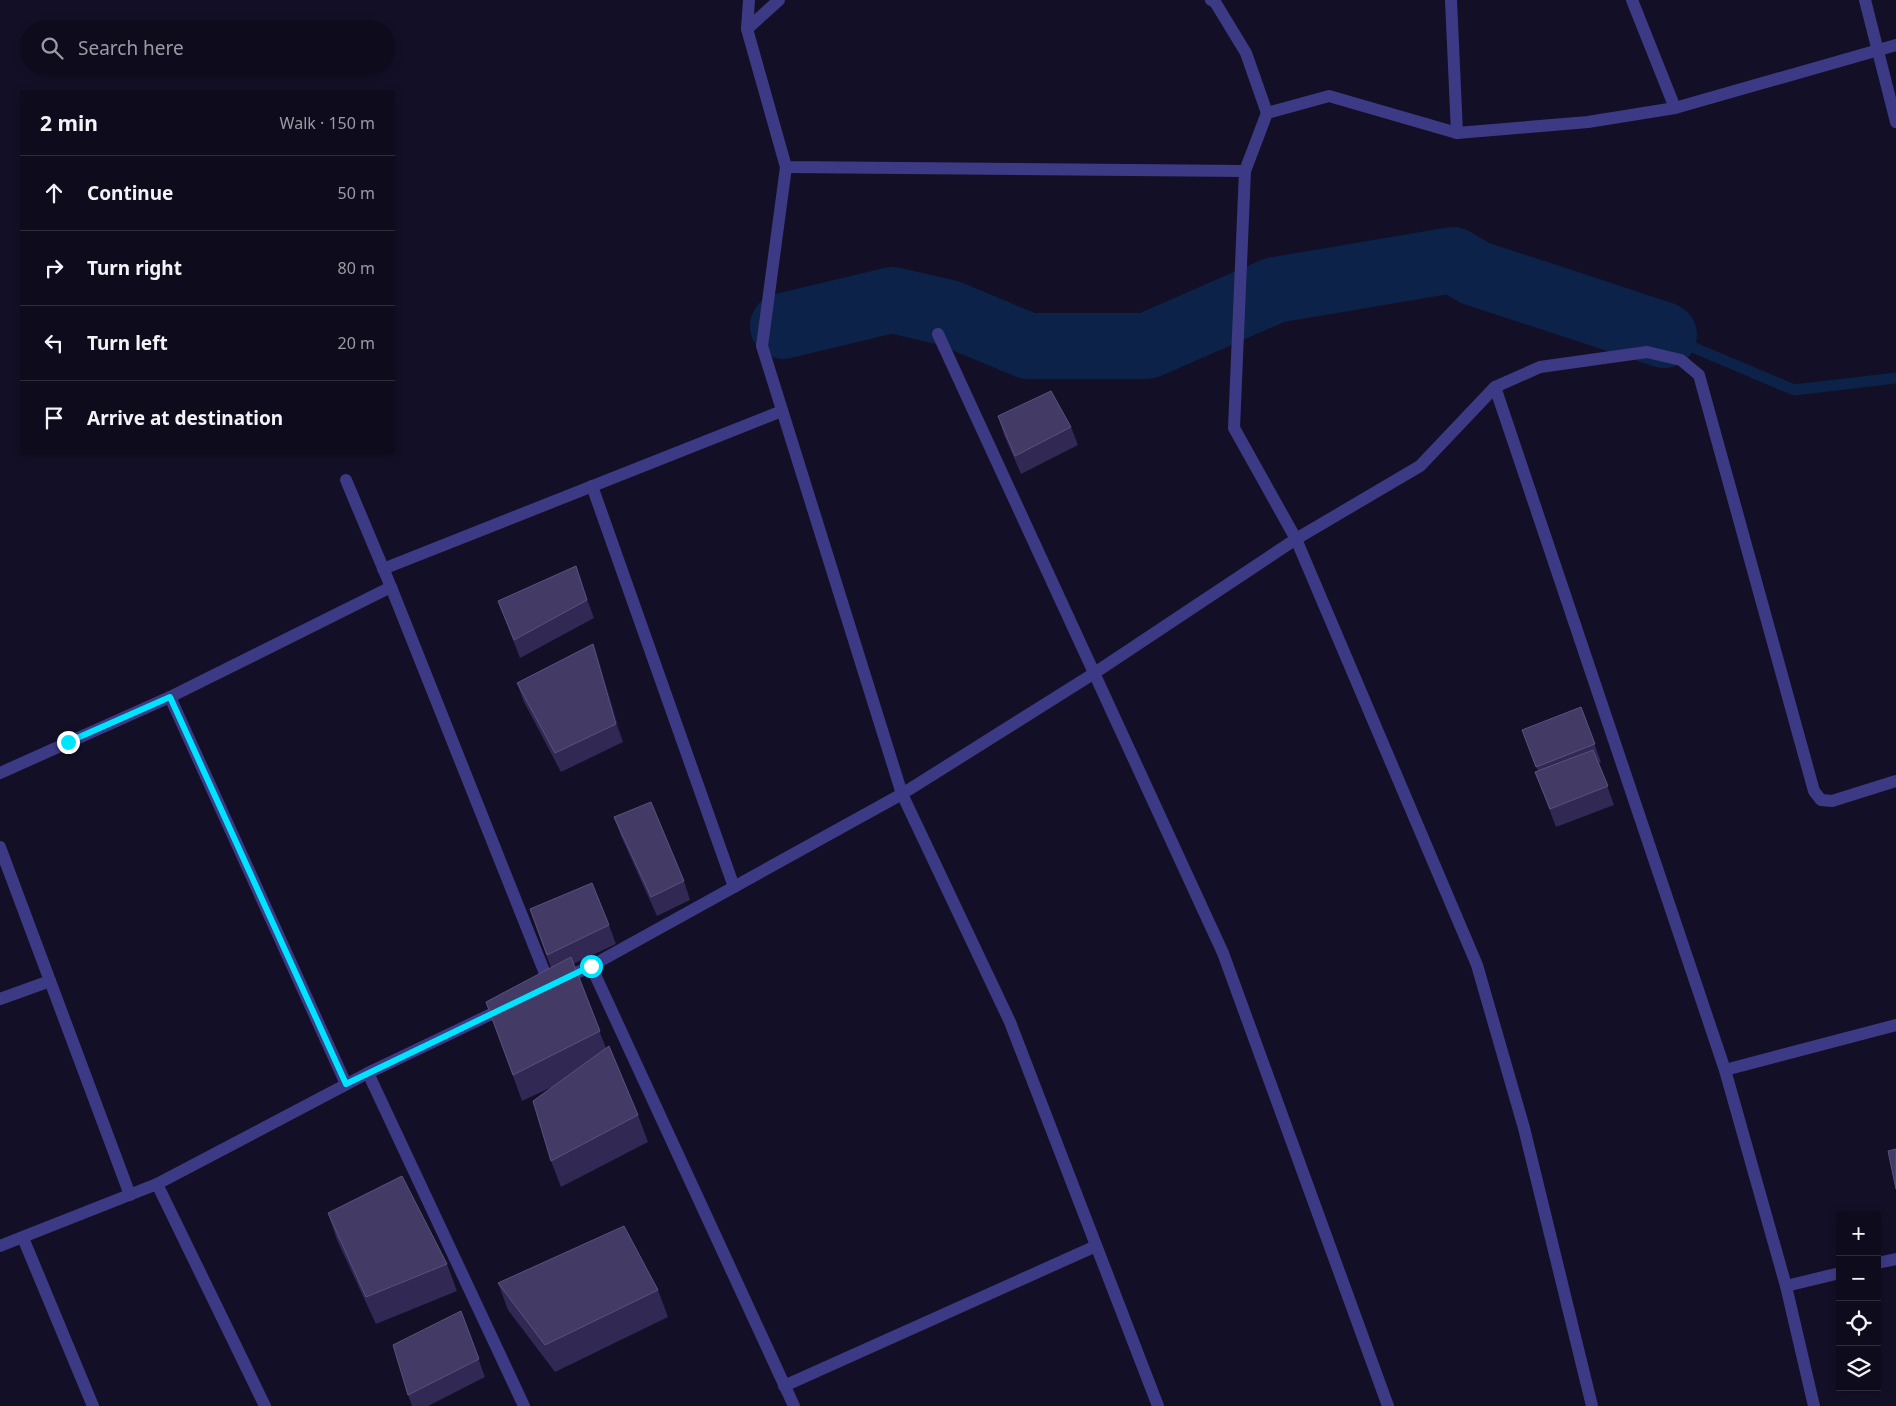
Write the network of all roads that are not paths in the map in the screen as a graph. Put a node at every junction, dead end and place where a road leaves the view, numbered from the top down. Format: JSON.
{"nodes":[{"id":1,"x":748,"y":0,"type":"edge"},
{"id":2,"x":779,"y":0,"type":"edge"},
{"id":3,"x":1211,"y":0,"type":"edge"},
{"id":4,"x":1451,"y":0,"type":"edge"},
{"id":5,"x":1632,"y":0,"type":"edge"},
{"id":6,"x":1865,"y":0,"type":"edge"},
{"id":7,"x":747,"y":29,"type":"junction"},
{"id":8,"x":1896,"y":45,"type":"edge"},
{"id":9,"x":1878,"y":51,"type":"junction"},
{"id":10,"x":1675,"y":108,"type":"junction"},
{"id":11,"x":1267,"y":113,"type":"junction"},
{"id":12,"x":1896,"y":122,"type":"edge"},
{"id":13,"x":1457,"y":133,"type":"junction"},
{"id":14,"x":786,"y":167,"type":"junction"},
{"id":15,"x":1245,"y":173,"type":"junction"},
{"id":16,"x":938,"y":334,"type":"dead end"},
{"id":17,"x":1495,"y":387,"type":"junction"},
{"id":18,"x":782,"y":411,"type":"junction"},
{"id":19,"x":346,"y":480,"type":"dead end"},
{"id":20,"x":592,"y":486,"type":"junction"},
{"id":21,"x":1296,"y":539,"type":"junction"},
{"id":22,"x":383,"y":569,"type":"junction"},
{"id":23,"x":390,"y":587,"type":"junction"},
{"id":24,"x":1093,"y":674,"type":"junction"},
{"id":25,"x":170,"y":697,"type":"junction"},
{"id":26,"x":0,"y":773,"type":"edge"},
{"id":27,"x":1896,"y":781,"type":"edge"},
{"id":28,"x":902,"y":794,"type":"junction"},
{"id":29,"x":0,"y":847,"type":"edge"},
{"id":30,"x":734,"y":887,"type":"junction"},
{"id":31,"x":591,"y":966,"type":"junction"},
{"id":32,"x":50,"y":981,"type":"junction"},
{"id":33,"x":0,"y":999,"type":"edge"},
{"id":34,"x":515,"y":1002,"type":"edge"},
{"id":35,"x":1896,"y":1025,"type":"edge"},
{"id":36,"x":1725,"y":1070,"type":"junction"},
{"id":37,"x":368,"y":1073,"type":"junction"},
{"id":38,"x":346,"y":1084,"type":"junction"},
{"id":39,"x":157,"y":1184,"type":"junction"},
{"id":40,"x":130,"y":1195,"type":"junction"},
{"id":41,"x":23,"y":1238,"type":"junction"},
{"id":42,"x":0,"y":1246,"type":"edge"},
{"id":43,"x":1096,"y":1246,"type":"junction"},
{"id":44,"x":1896,"y":1259,"type":"edge"},
{"id":45,"x":1881,"y":1263,"type":"edge"},
{"id":46,"x":1836,"y":1274,"type":"edge"},
{"id":47,"x":1786,"y":1286,"type":"junction"},
{"id":48,"x":784,"y":1386,"type":"junction"},
{"id":49,"x":93,"y":1406,"type":"edge"},
{"id":50,"x":265,"y":1406,"type":"edge"},
{"id":51,"x":524,"y":1406,"type":"edge"},
{"id":52,"x":794,"y":1406,"type":"edge"},
{"id":53,"x":1158,"y":1406,"type":"edge"},
{"id":54,"x":1388,"y":1406,"type":"edge"},
{"id":55,"x":1592,"y":1406,"type":"edge"},
{"id":56,"x":1814,"y":1406,"type":"edge"}],
"edges":[{"from":1,"to":7,"type":"street"},
{"from":2,"to":7,"type":"street"},
{"from":3,"to":11,"type":"street"},
{"from":4,"to":13,"type":"street"},
{"from":5,"to":10,"type":"street"},
{"from":6,"to":9,"type":"street"},
{"from":7,"to":14,"type":"street"},
{"from":8,"to":9,"type":"street"},
{"from":9,"to":10,"type":"street"},
{"from":9,"to":12,"type":"street"},
{"from":10,"to":13,"type":"street"},
{"from":11,"to":13,"type":"street"},
{"from":11,"to":15,"type":"street"},
{"from":14,"to":15,"type":"street"},
{"from":14,"to":18,"type":"street"},
{"from":15,"to":21,"type":"street"},
{"from":16,"to":24,"type":"street"},
{"from":17,"to":21,"type":"street"},
{"from":17,"to":27,"type":"street"},
{"from":17,"to":36,"type":"street"},
{"from":18,"to":20,"type":"street"},
{"from":18,"to":28,"type":"street"},
{"from":19,"to":22,"type":"street"},
{"from":20,"to":22,"type":"street"},
{"from":20,"to":30,"type":"street"},
{"from":21,"to":24,"type":"street"},
{"from":21,"to":55,"type":"street"},
{"from":22,"to":23,"type":"street"},
{"from":23,"to":25,"type":"street"},
{"from":23,"to":31,"type":"street"},
{"from":24,"to":28,"type":"street"},
{"from":24,"to":54,"type":"street"},
{"from":25,"to":26,"type":"street"},
{"from":25,"to":38,"type":"street"},
{"from":28,"to":30,"type":"street"},
{"from":28,"to":43,"type":"street"},
{"from":29,"to":32,"type":"street"},
{"from":30,"to":31,"type":"street"},
{"from":31,"to":48,"type":"street"},
{"from":32,"to":33,"type":"street"},
{"from":32,"to":40,"type":"street"},
{"from":34,"to":37,"type":"street"},
{"from":35,"to":36,"type":"street"},
{"from":36,"to":47,"type":"street"},
{"from":37,"to":38,"type":"street"},
{"from":37,"to":51,"type":"street"},
{"from":38,"to":39,"type":"street"},
{"from":39,"to":40,"type":"street"},
{"from":39,"to":50,"type":"street"},
{"from":40,"to":41,"type":"street"},
{"from":41,"to":42,"type":"street"},
{"from":41,"to":49,"type":"street"},
{"from":43,"to":48,"type":"street"},
{"from":43,"to":53,"type":"street"},
{"from":44,"to":45,"type":"street"},
{"from":46,"to":47,"type":"street"},
{"from":47,"to":56,"type":"street"},
{"from":48,"to":52,"type":"street"}]}
